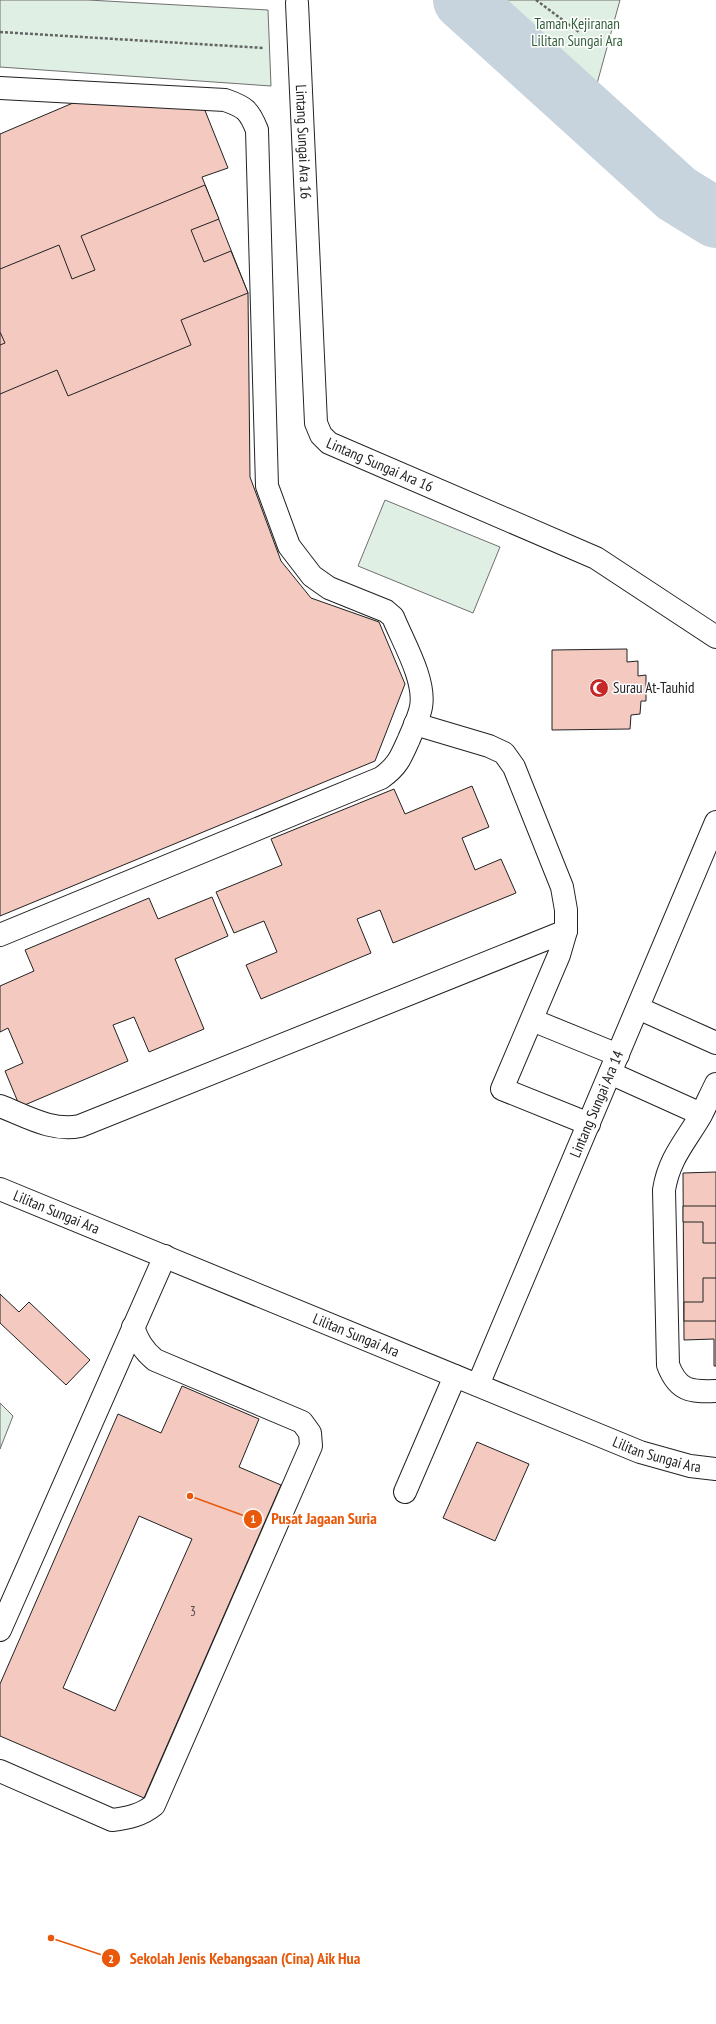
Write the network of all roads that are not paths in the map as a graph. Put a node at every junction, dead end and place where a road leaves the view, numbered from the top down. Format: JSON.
{"nodes":[{"id":1,"x":297,"y":3,"type":"dead end"},
{"id":2,"x":0,"y":88,"type":"edge"},
{"id":3,"x":716,"y":637,"type":"edge"},
{"id":4,"x":415,"y":724,"type":"junction"},
{"id":5,"x":716,"y":822,"type":"edge"},
{"id":6,"x":566,"y":931,"type":"junction"},
{"id":7,"x":0,"y":935,"type":"edge"},
{"id":8,"x":638,"y":1008,"type":"junction"},
{"id":9,"x":532,"y":1020,"type":"junction"},
{"id":10,"x":716,"y":1044,"type":"edge"},
{"id":11,"x":614,"y":1064,"type":"junction"},
{"id":12,"x":716,"y":1084,"type":"edge"},
{"id":13,"x":0,"y":1106,"type":"edge"},
{"id":14,"x":701,"y":1114,"type":"junction"},
{"id":15,"x":589,"y":1124,"type":"junction"},
{"id":16,"x":0,"y":1189,"type":"edge"},
{"id":17,"x":165,"y":1256,"type":"junction"},
{"id":18,"x":133,"y":1327,"type":"junction"},
{"id":19,"x":155,"y":1360,"type":"junction"},
{"id":20,"x":112,"y":1373,"type":"junction"},
{"id":21,"x":455,"y":1376,"type":"junction"},
{"id":22,"x":478,"y":1385,"type":"junction"},
{"id":23,"x":716,"y":1391,"type":"edge"},
{"id":24,"x":716,"y":1469,"type":"edge"},
{"id":25,"x":405,"y":1492,"type":"dead end"},
{"id":26,"x":0,"y":1630,"type":"edge"},
{"id":27,"x":0,"y":1771,"type":"edge"}],
"edges":[{"from":1,"to":3,"type":"street","name":"Lintang Sungai Ara 16"},
{"from":2,"to":4,"type":"street"},
{"from":4,"to":6,"type":"street"},
{"from":4,"to":7,"type":"street"},
{"from":5,"to":8,"type":"street","name":"Lintang Sungai Ara 14"},
{"from":6,"to":9,"type":"street"},
{"from":6,"to":13,"type":"street"},
{"from":8,"to":10,"type":"street"},
{"from":8,"to":11,"type":"street","name":"Lintang Sungai Ara 14"},
{"from":9,"to":11,"type":"street"},
{"from":9,"to":15,"type":"street"},
{"from":11,"to":14,"type":"street"},
{"from":11,"to":15,"type":"street","name":"Lintang Sungai Ara 14"},
{"from":12,"to":14,"type":"street"},
{"from":14,"to":23,"type":"street"},
{"from":15,"to":22,"type":"street","name":"Lintang Sungai Ara 14"},
{"from":16,"to":17,"type":"street","name":"Lilitan Sungai Ara"},
{"from":17,"to":18,"type":"street"},
{"from":17,"to":21,"type":"street","name":"Lilitan Sungai Ara"},
{"from":18,"to":19,"type":"street"},
{"from":18,"to":20,"type":"street"},
{"from":19,"to":20,"type":"street"},
{"from":19,"to":27,"type":"street"},
{"from":20,"to":26,"type":"street"},
{"from":21,"to":22,"type":"street","name":"Lilitan Sungai Ara"},
{"from":21,"to":25,"type":"street"},
{"from":22,"to":24,"type":"street","name":"Lilitan Sungai Ara"}]}
